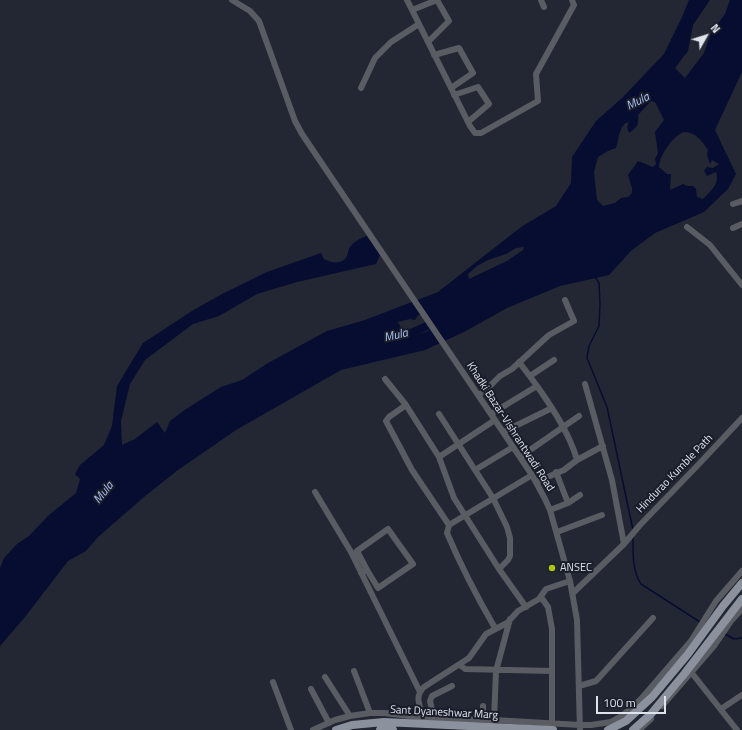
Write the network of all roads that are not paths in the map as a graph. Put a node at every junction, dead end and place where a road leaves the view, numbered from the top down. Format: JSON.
{"nodes":[{"id":1,"x":232,"y":0,"type":"edge"},
{"id":2,"x":437,"y":0,"type":"edge"},
{"id":3,"x":541,"y":0,"type":"edge"},
{"id":4,"x":572,"y":0,"type":"edge"},
{"id":5,"x":410,"y":1,"type":"edge"},
{"id":6,"x":544,"y":7,"type":"dead end"},
{"id":7,"x":412,"y":10,"type":"junction"},
{"id":8,"x":419,"y":24,"type":"junction"},
{"id":9,"x":428,"y":42,"type":"junction"},
{"id":10,"x":434,"y":55,"type":"junction"},
{"id":11,"x":361,"y":88,"type":"dead end"},
{"id":12,"x":451,"y":88,"type":"junction"},
{"id":13,"x":454,"y":95,"type":"junction"},
{"id":14,"x":468,"y":122,"type":"junction"},
{"id":15,"x":742,"y":201,"type":"edge"},
{"id":16,"x":733,"y":204,"type":"dead end"},
{"id":17,"x":742,"y":224,"type":"edge"},
{"id":18,"x":687,"y":227,"type":"dead end"},
{"id":19,"x":733,"y":228,"type":"dead end"},
{"id":20,"x":742,"y":284,"type":"edge"},
{"id":21,"x":566,"y":300,"type":"dead end"},
{"id":22,"x":554,"y":360,"type":"dead end"},
{"id":23,"x":519,"y":362,"type":"junction"},
{"id":24,"x":530,"y":376,"type":"junction"},
{"id":25,"x":385,"y":379,"type":"dead end"},
{"id":26,"x":586,"y":384,"type":"dead end"},
{"id":27,"x":537,"y":386,"type":"junction"},
{"id":28,"x":478,"y":395,"type":"junction"},
{"id":29,"x":406,"y":405,"type":"junction"},
{"id":30,"x":552,"y":408,"type":"junction"},
{"id":31,"x":439,"y":414,"type":"dead end"},
{"id":32,"x":491,"y":414,"type":"junction"},
{"id":33,"x":579,"y":416,"type":"dead end"},
{"id":34,"x":742,"y":418,"type":"edge"},
{"id":35,"x":495,"y":420,"type":"junction"},
{"id":36,"x":562,"y":427,"type":"junction"},
{"id":37,"x":503,"y":432,"type":"junction"},
{"id":38,"x":459,"y":444,"type":"junction"},
{"id":39,"x":603,"y":446,"type":"junction"},
{"id":40,"x":513,"y":447,"type":"junction"},
{"id":41,"x":439,"y":457,"type":"junction"},
{"id":42,"x":520,"y":457,"type":"junction"},
{"id":43,"x":577,"y":460,"type":"junction"},
{"id":44,"x":475,"y":470,"type":"junction"},
{"id":45,"x":556,"y":472,"type":"junction"},
{"id":46,"x":532,"y":475,"type":"junction"},
{"id":47,"x":536,"y":482,"type":"junction"},
{"id":48,"x":315,"y":492,"type":"dead end"},
{"id":49,"x":580,"y":495,"type":"dead end"},
{"id":50,"x":493,"y":498,"type":"junction"},
{"id":51,"x":568,"y":503,"type":"junction"},
{"id":52,"x":550,"y":510,"type":"junction"},
{"id":53,"x":465,"y":515,"type":"junction"},
{"id":54,"x":602,"y":515,"type":"dead end"},
{"id":55,"x":449,"y":525,"type":"junction"},
{"id":56,"x":557,"y":532,"type":"junction"},
{"id":57,"x":624,"y":544,"type":"junction"},
{"id":58,"x":500,"y":569,"type":"junction"},
{"id":59,"x":742,"y":571,"type":"edge"},
{"id":60,"x":364,"y":572,"type":"junction"},
{"id":61,"x":570,"y":581,"type":"junction"},
{"id":62,"x":742,"y":583,"type":"edge"},
{"id":63,"x":574,"y":593,"type":"junction"},
{"id":64,"x":542,"y":597,"type":"junction"},
{"id":65,"x":742,"y":599,"type":"edge"},
{"id":66,"x":526,"y":607,"type":"junction"},
{"id":67,"x":742,"y":609,"type":"edge"},
{"id":68,"x":710,"y":617,"type":"junction"},
{"id":69,"x":510,"y":618,"type":"junction"},
{"id":70,"x":653,"y":618,"type":"dead end"},
{"id":71,"x":724,"y":626,"type":"junction"},
{"id":72,"x":495,"y":628,"type":"junction"},
{"id":73,"x":700,"y":633,"type":"junction"},
{"id":74,"x":713,"y":641,"type":"junction"},
{"id":75,"x":460,"y":665,"type":"junction"},
{"id":76,"x":496,"y":671,"type":"junction"},
{"id":77,"x":552,"y":671,"type":"junction"},
{"id":78,"x":354,"y":672,"type":"dead end"},
{"id":79,"x":691,"y":672,"type":"junction"},
{"id":80,"x":325,"y":677,"type":"dead end"},
{"id":81,"x":273,"y":682,"type":"dead end"},
{"id":82,"x":452,"y":686,"type":"dead end"},
{"id":83,"x":579,"y":686,"type":"junction"},
{"id":84,"x":311,"y":689,"type":"dead end"},
{"id":85,"x":420,"y":692,"type":"junction"},
{"id":86,"x":742,"y":695,"type":"edge"},
{"id":87,"x":483,"y":706,"type":"dead end"},
{"id":88,"x":721,"y":709,"type":"junction"},
{"id":89,"x":370,"y":713,"type":"junction"},
{"id":90,"x":350,"y":716,"type":"junction"},
{"id":91,"x":434,"y":719,"type":"junction"},
{"id":92,"x":482,"y":719,"type":"junction"},
{"id":93,"x":494,"y":720,"type":"junction"},
{"id":94,"x":329,"y":722,"type":"junction"},
{"id":95,"x":421,"y":723,"type":"edge"},
{"id":96,"x":552,"y":726,"type":"edge"},
{"id":97,"x":580,"y":728,"type":"edge"},
{"id":98,"x":291,"y":730,"type":"edge"},
{"id":99,"x":313,"y":730,"type":"edge"},
{"id":100,"x":336,"y":730,"type":"edge"},
{"id":101,"x":380,"y":730,"type":"edge"},
{"id":102,"x":393,"y":730,"type":"edge"},
{"id":103,"x":608,"y":730,"type":"edge"},
{"id":104,"x":633,"y":730,"type":"edge"},
{"id":105,"x":639,"y":730,"type":"edge"},
{"id":106,"x":737,"y":730,"type":"edge"}],
"edges":[{"from":1,"to":28,"type":"street","name":"Khadki Bazar-Vishrantwadi Road"},
{"from":2,"to":7,"type":"street"},
{"from":2,"to":9,"type":"street"},
{"from":3,"to":6,"type":"street"},
{"from":4,"to":14,"type":"street"},
{"from":5,"to":7,"type":"street"},
{"from":7,"to":8,"type":"street"},
{"from":8,"to":9,"type":"street"},
{"from":8,"to":11,"type":"street"},
{"from":9,"to":10,"type":"street"},
{"from":10,"to":12,"type":"street"},
{"from":10,"to":12,"type":"street"},
{"from":12,"to":13,"type":"street"},
{"from":13,"to":14,"type":"street"},
{"from":13,"to":14,"type":"street"},
{"from":15,"to":16,"type":"street"},
{"from":17,"to":19,"type":"street"},
{"from":18,"to":20,"type":"street"},
{"from":21,"to":23,"type":"street"},
{"from":22,"to":24,"type":"street"},
{"from":23,"to":24,"type":"street"},
{"from":23,"to":28,"type":"street"},
{"from":24,"to":27,"type":"street"},
{"from":25,"to":29,"type":"street"},
{"from":26,"to":39,"type":"street"},
{"from":27,"to":30,"type":"street"},
{"from":27,"to":32,"type":"street"},
{"from":28,"to":32,"type":"street","name":"Khadki Bazar-Vishrantwadi Road"},
{"from":29,"to":41,"type":"street"},
{"from":29,"to":55,"type":"street"},
{"from":30,"to":36,"type":"street"},
{"from":30,"to":37,"type":"street"},
{"from":31,"to":38,"type":"street"},
{"from":32,"to":35,"type":"street","name":"Khadki Bazar-Vishrantwadi Road"},
{"from":33,"to":36,"type":"street"},
{"from":34,"to":57,"type":"street","name":"Hindurao Kumble Path"},
{"from":35,"to":37,"type":"street","name":"Khadki Bazar-Vishrantwadi Road"},
{"from":35,"to":38,"type":"street"},
{"from":36,"to":42,"type":"street"},
{"from":36,"to":43,"type":"street"},
{"from":37,"to":40,"type":"street","name":"Khadki Bazar-Vishrantwadi Road"},
{"from":38,"to":41,"type":"street"},
{"from":38,"to":44,"type":"street"},
{"from":39,"to":43,"type":"street"},
{"from":39,"to":57,"type":"street"},
{"from":40,"to":42,"type":"street","name":"Khadki Bazar-Vishrantwadi Road"},
{"from":40,"to":44,"type":"street"},
{"from":41,"to":53,"type":"street"},
{"from":42,"to":46,"type":"street","name":"Khadki Bazar-Vishrantwadi Road"},
{"from":43,"to":45,"type":"street"},
{"from":44,"to":50,"type":"street"},
{"from":45,"to":47,"type":"street"},
{"from":45,"to":51,"type":"street"},
{"from":46,"to":47,"type":"street","name":"Khadki Bazar-Vishrantwadi Road"},
{"from":46,"to":50,"type":"street"},
{"from":47,"to":52,"type":"street","name":"Khadki Bazar-Vishrantwadi Road"},
{"from":48,"to":60,"type":"street"},
{"from":49,"to":51,"type":"street"},
{"from":50,"to":53,"type":"street"},
{"from":50,"to":58,"type":"street"},
{"from":51,"to":52,"type":"street"},
{"from":52,"to":56,"type":"street","name":"Khadki Bazar-Vishrantwadi Road"},
{"from":53,"to":55,"type":"street"},
{"from":53,"to":58,"type":"street"},
{"from":54,"to":56,"type":"street"},
{"from":55,"to":72,"type":"street"},
{"from":56,"to":61,"type":"street","name":"Khadki Bazar-Vishrantwadi Road"},
{"from":57,"to":63,"type":"street","name":"Hindurao Kumble Path"},
{"from":58,"to":66,"type":"street"},
{"from":59,"to":68,"type":"street"},
{"from":60,"to":60,"type":"street"},
{"from":60,"to":85,"type":"street"},
{"from":61,"to":63,"type":"street","name":"Khadki Bazar-Vishrantwadi Road"},
{"from":61,"to":64,"type":"street"},
{"from":62,"to":68,"type":"main road"},
{"from":63,"to":83,"type":"street","name":"Khadki Bazar-Vishrantwadi Road"},
{"from":64,"to":66,"type":"street"},
{"from":64,"to":77,"type":"street"},
{"from":65,"to":71,"type":"main road"},
{"from":66,"to":69,"type":"street"},
{"from":67,"to":71,"type":"street"},
{"from":68,"to":73,"type":"main road"},
{"from":69,"to":72,"type":"street"},
{"from":69,"to":76,"type":"street"},
{"from":70,"to":83,"type":"street"},
{"from":71,"to":74,"type":"main road"},
{"from":72,"to":75,"type":"street"},
{"from":73,"to":97,"type":"street"},
{"from":73,"to":103,"type":"main road"},
{"from":74,"to":79,"type":"street"},
{"from":74,"to":104,"type":"main road"},
{"from":75,"to":76,"type":"street"},
{"from":75,"to":85,"type":"street"},
{"from":76,"to":77,"type":"street"},
{"from":76,"to":93,"type":"street"},
{"from":77,"to":96,"type":"street"},
{"from":78,"to":89,"type":"street"},
{"from":79,"to":88,"type":"street"},
{"from":79,"to":105,"type":"street"},
{"from":80,"to":90,"type":"street"},
{"from":81,"to":98,"type":"street"},
{"from":82,"to":91,"type":"street"},
{"from":83,"to":97,"type":"street","name":"Khadki Bazar-Vishrantwadi Road"},
{"from":84,"to":94,"type":"street"},
{"from":85,"to":95,"type":"street"},
{"from":86,"to":88,"type":"street"},
{"from":87,"to":92,"type":"street"},
{"from":88,"to":106,"type":"street"},
{"from":89,"to":90,"type":"street"},
{"from":89,"to":95,"type":"street"},
{"from":90,"to":94,"type":"street"},
{"from":91,"to":92,"type":"street"},
{"from":91,"to":95,"type":"street"},
{"from":92,"to":93,"type":"street"},
{"from":93,"to":96,"type":"street"},
{"from":94,"to":99,"type":"street"},
{"from":95,"to":96,"type":"main road","name":"Sant Dyaneshwar Marg"},
{"from":95,"to":100,"type":"main road","name":"Sant Dyaneshwar Marg"},
{"from":96,"to":97,"type":"street"},
{"from":101,"to":102,"type":"main road","name":"Sant Dyaneshwar Marg"}]}
